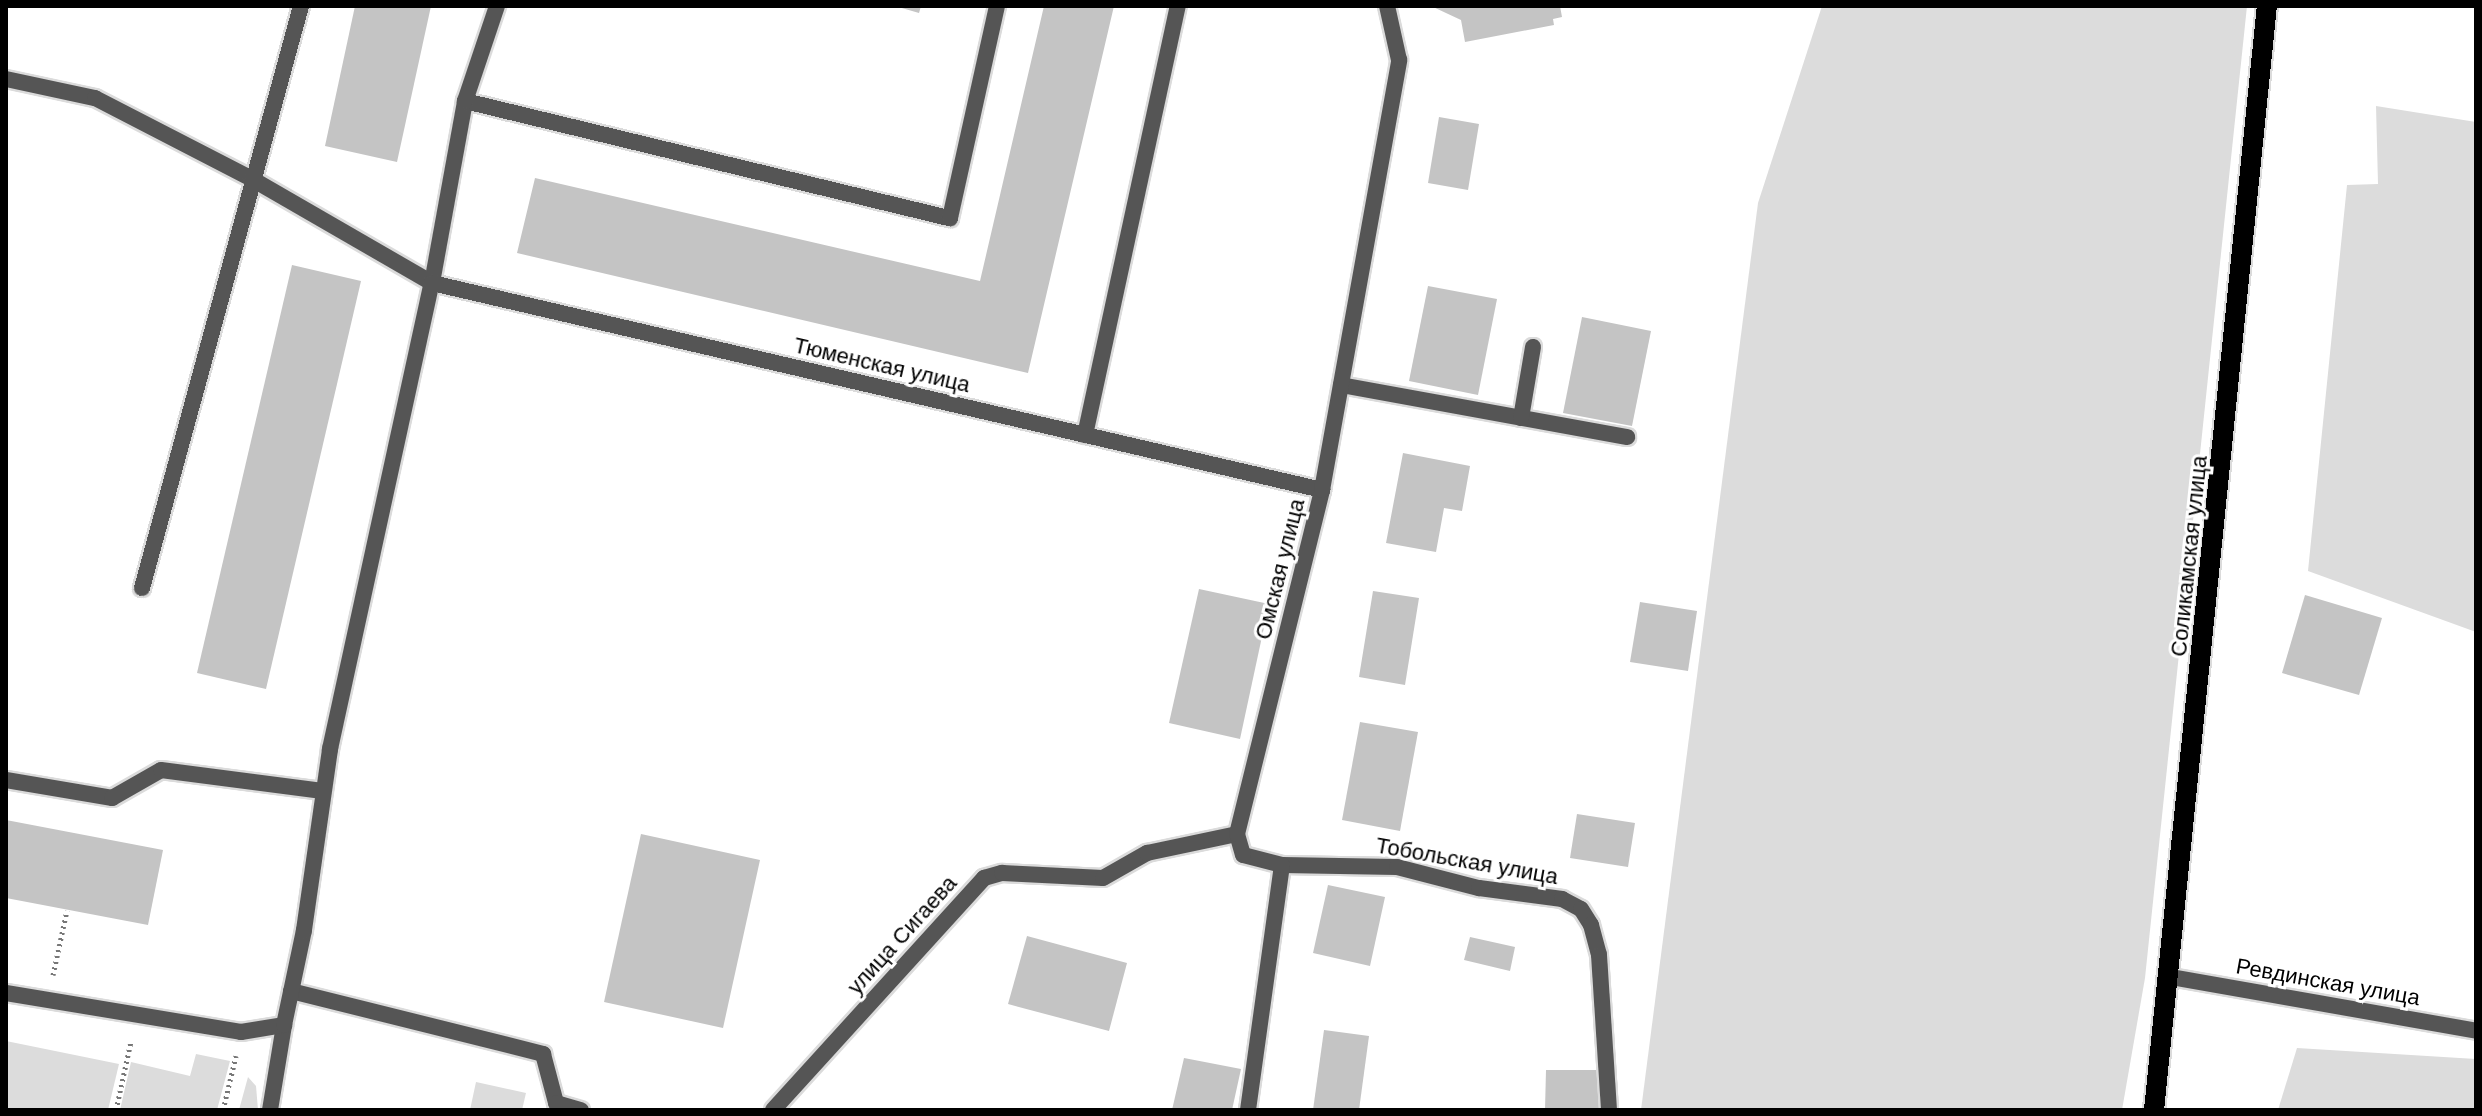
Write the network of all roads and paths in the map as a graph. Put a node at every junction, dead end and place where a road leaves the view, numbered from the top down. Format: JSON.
{"nodes":[{"id":1,"x":301,"y":6,"type":"edge"},
{"id":2,"x":497,"y":6,"type":"edge"},
{"id":3,"x":997,"y":6,"type":"edge"},
{"id":4,"x":1178,"y":6,"type":"edge"},
{"id":5,"x":1387,"y":6,"type":"edge"},
{"id":6,"x":2267,"y":6,"type":"edge"},
{"id":7,"x":6,"y":79,"type":"edge"},
{"id":8,"x":465,"y":101,"type":"junction"},
{"id":9,"x":252,"y":179,"type":"junction"},
{"id":10,"x":432,"y":283,"type":"junction"},
{"id":11,"x":1533,"y":347,"type":"dead end"},
{"id":12,"x":1341,"y":385,"type":"junction"},
{"id":13,"x":1521,"y":418,"type":"junction"},
{"id":14,"x":1085,"y":435,"type":"junction"},
{"id":15,"x":1627,"y":437,"type":"dead end"},
{"id":16,"x":1322,"y":490,"type":"junction"},
{"id":17,"x":142,"y":588,"type":"dead end"},
{"id":18,"x":6,"y":780,"type":"edge"},
{"id":19,"x":323,"y":791,"type":"junction"},
{"id":20,"x":1237,"y":834,"type":"junction"},
{"id":21,"x":1282,"y":865,"type":"junction"},
{"id":22,"x":67,"y":910,"type":"dead end"},
{"id":23,"x":2171,"y":977,"type":"junction"},
{"id":24,"x":291,"y":991,"type":"junction"},
{"id":25,"x":6,"y":993,"type":"edge"},
{"id":26,"x":47,"y":999,"type":"junction"},
{"id":27,"x":138,"y":1013,"type":"junction"},
{"id":28,"x":284,"y":1025,"type":"junction"},
{"id":29,"x":2476,"y":1031,"type":"edge"},
{"id":30,"x":241,"y":1032,"type":"junction"},
{"id":31,"x":116,"y":1110,"type":"edge"},
{"id":32,"x":223,"y":1110,"type":"edge"},
{"id":33,"x":270,"y":1110,"type":"edge"},
{"id":34,"x":581,"y":1110,"type":"edge"},
{"id":35,"x":773,"y":1110,"type":"edge"},
{"id":36,"x":1248,"y":1110,"type":"edge"},
{"id":37,"x":1609,"y":1110,"type":"edge"},
{"id":38,"x":2154,"y":1110,"type":"edge"}],
"edges":[{"from":1,"to":9,"type":"street"},
{"from":2,"to":8,"type":"street"},
{"from":3,"to":8,"type":"street"},
{"from":4,"to":14,"type":"street"},
{"from":5,"to":12,"type":"street","name":"Омская улица"},
{"from":6,"to":23,"type":"main road","name":"Соликамская улица"},
{"from":7,"to":9,"type":"street","name":"Тюменская улица"},
{"from":8,"to":10,"type":"street"},
{"from":9,"to":10,"type":"street","name":"Тюменская улица"},
{"from":9,"to":17,"type":"street"},
{"from":10,"to":14,"type":"street","name":"Тюменская улица"},
{"from":10,"to":19,"type":"street"},
{"from":11,"to":13,"type":"street"},
{"from":12,"to":13,"type":"street"},
{"from":12,"to":16,"type":"street","name":"Омская улица"},
{"from":13,"to":15,"type":"street"},
{"from":14,"to":16,"type":"street","name":"Тюменская улица"},
{"from":16,"to":20,"type":"street","name":"Омская улица"},
{"from":18,"to":19,"type":"street"},
{"from":19,"to":24,"type":"street"},
{"from":20,"to":21,"type":"street"},
{"from":20,"to":35,"type":"street","name":"улица Сигаева"},
{"from":21,"to":36,"type":"street"},
{"from":21,"to":37,"type":"street","name":"Тобольская улица"},
{"from":22,"to":26,"type":"path"},
{"from":23,"to":29,"type":"street","name":"Ревдинская улица"},
{"from":23,"to":38,"type":"main road","name":"Соликамская улица"},
{"from":24,"to":28,"type":"street"},
{"from":24,"to":34,"type":"street"},
{"from":25,"to":26,"type":"street"},
{"from":26,"to":27,"type":"street"},
{"from":27,"to":30,"type":"street"},
{"from":27,"to":31,"type":"path"},
{"from":28,"to":30,"type":"street"},
{"from":28,"to":33,"type":"street"},
{"from":30,"to":32,"type":"path"}]}
